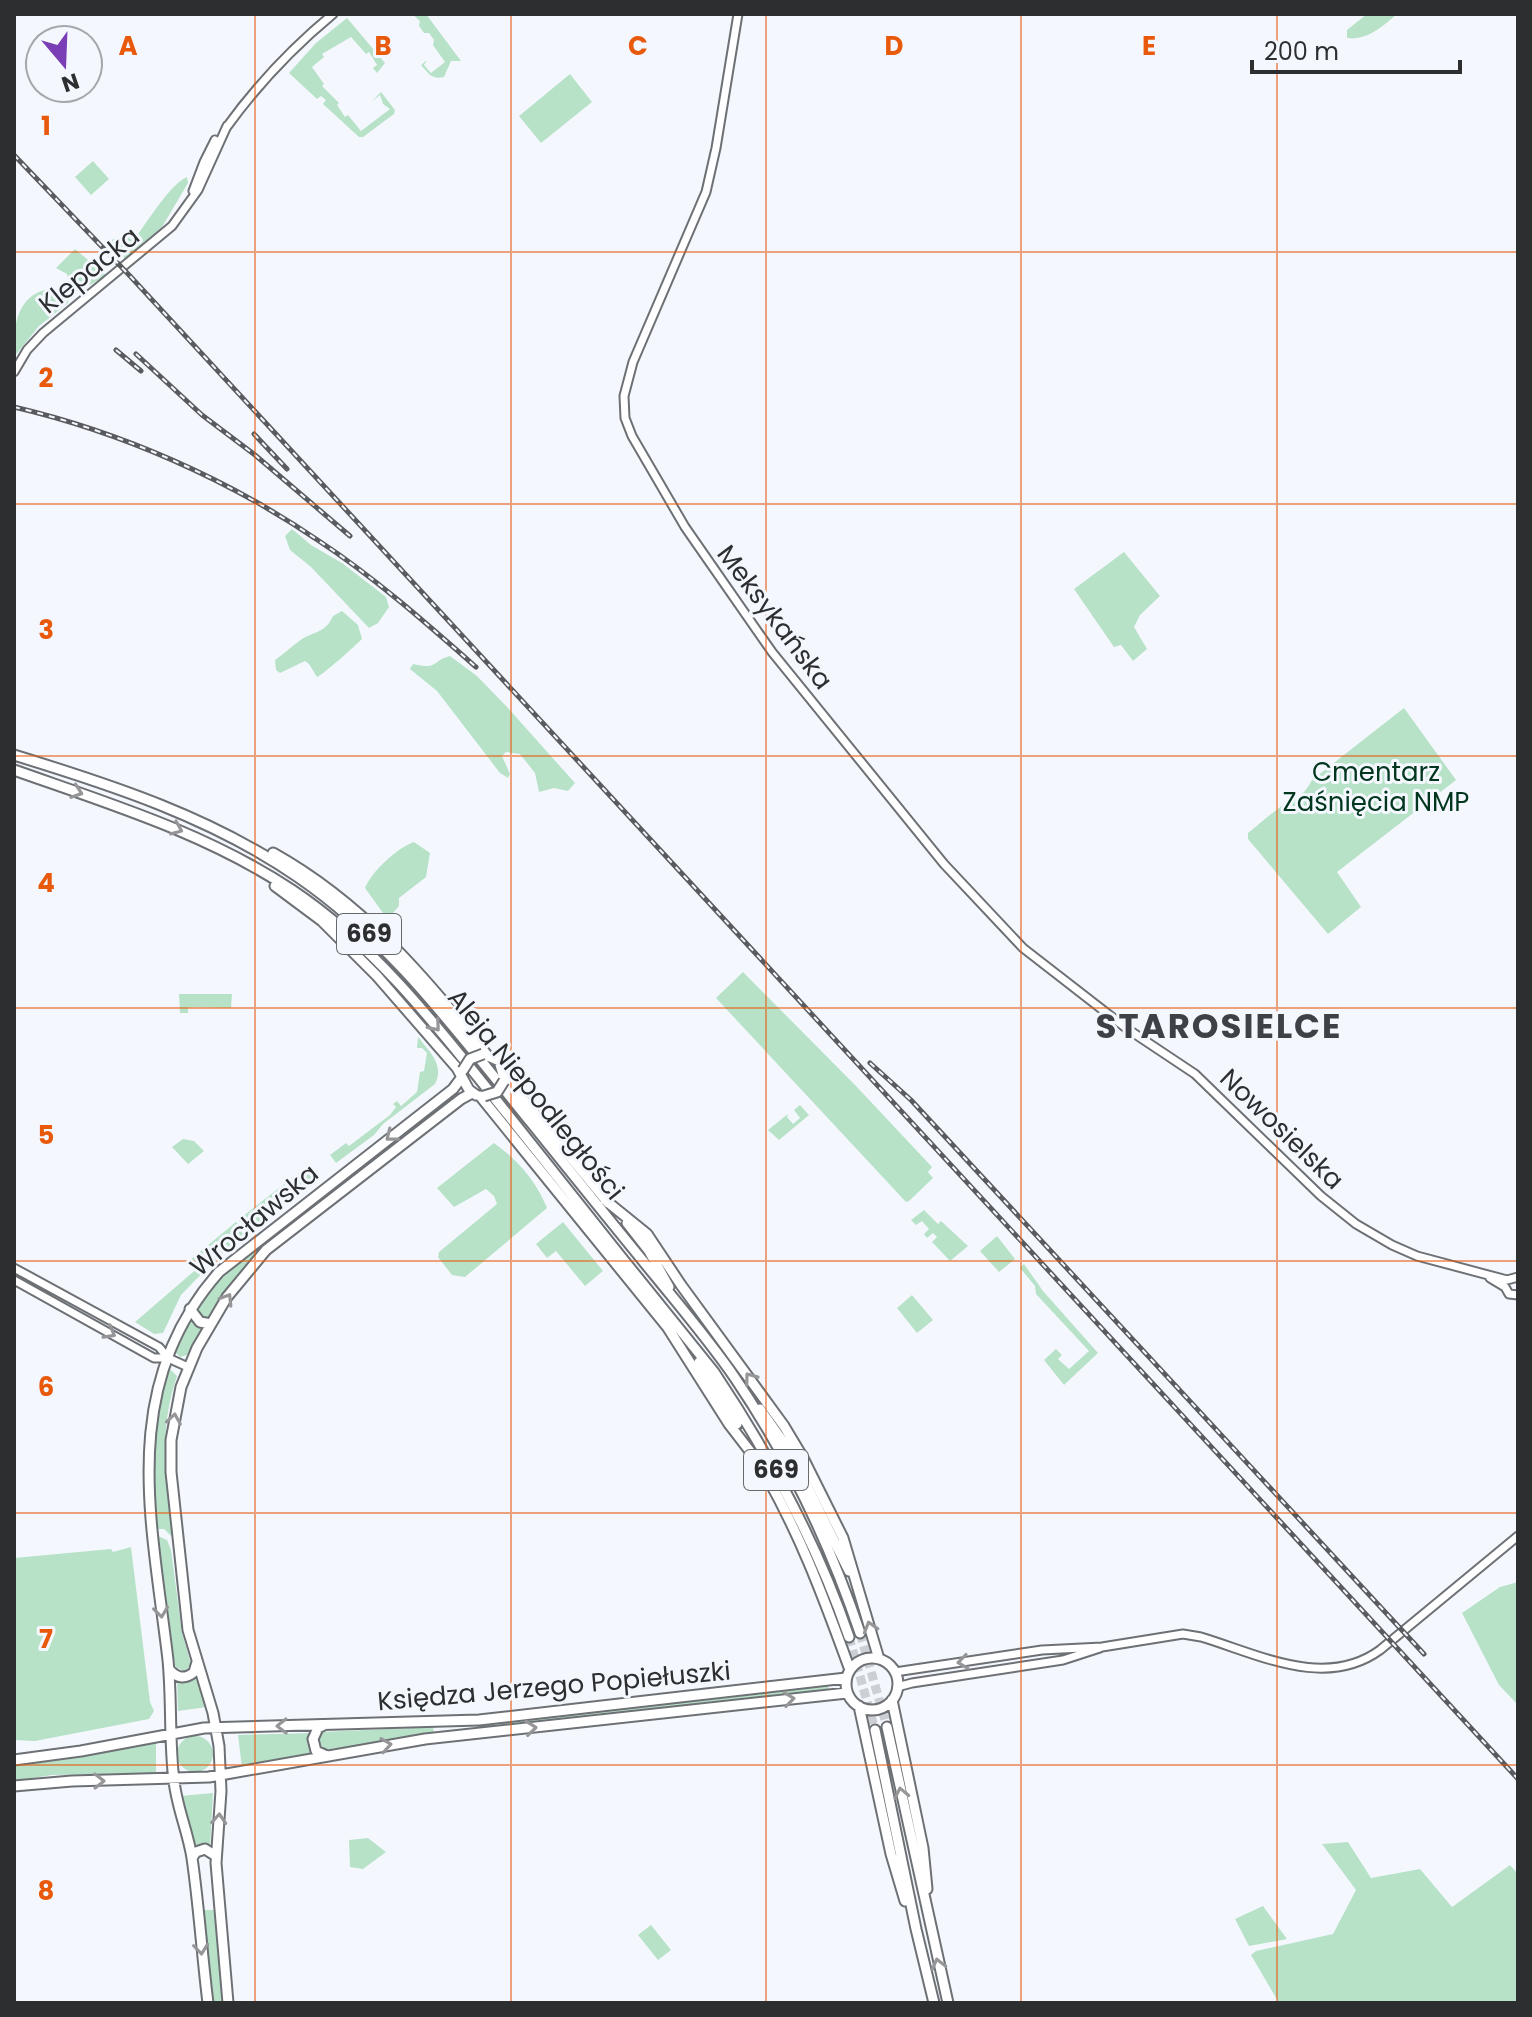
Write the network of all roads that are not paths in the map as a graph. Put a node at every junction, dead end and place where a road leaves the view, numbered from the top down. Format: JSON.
{"nodes":[{"id":1,"x":333,"y":14,"type":"edge"},
{"id":2,"x":738,"y":14,"type":"edge"},
{"id":3,"x":14,"y":372,"type":"edge"},
{"id":4,"x":14,"y":747,"type":"edge"},
{"id":5,"x":14,"y":755,"type":"edge"},
{"id":6,"x":56,"y":768,"type":"junction"},
{"id":7,"x":14,"y":772,"type":"edge"},
{"id":8,"x":188,"y":817,"type":"junction"},
{"id":9,"x":226,"y":851,"type":"junction"},
{"id":10,"x":1063,"y":980,"type":"joint"},
{"id":11,"x":485,"y":1054,"type":"junction"},
{"id":12,"x":463,"y":1074,"type":"junction"},
{"id":13,"x":504,"y":1078,"type":"junction"},
{"id":14,"x":479,"y":1095,"type":"junction"},
{"id":15,"x":605,"y":1200,"type":"junction"},
{"id":16,"x":14,"y":1268,"type":"edge"},
{"id":17,"x":1518,"y":1277,"type":"edge"},
{"id":18,"x":14,"y":1280,"type":"edge"},
{"id":19,"x":1506,"y":1284,"type":"junction"},
{"id":20,"x":1518,"y":1296,"type":"edge"},
{"id":21,"x":190,"y":1309,"type":"junction"},
{"id":22,"x":686,"y":1313,"type":"junction"},
{"id":23,"x":672,"y":1320,"type":"junction"},
{"id":24,"x":211,"y":1324,"type":"junction"},
{"id":25,"x":168,"y":1358,"type":"junction"},
{"id":26,"x":188,"y":1367,"type":"junction"},
{"id":27,"x":735,"y":1378,"type":"junction"},
{"id":28,"x":759,"y":1463,"type":"junction"},
{"id":29,"x":1518,"y":1536,"type":"edge"},
{"id":30,"x":860,"y":1596,"type":"junction"},
{"id":31,"x":1102,"y":1647,"type":"junction"},
{"id":32,"x":879,"y":1659,"type":"junction"},
{"id":33,"x":197,"y":1662,"type":"junction"},
{"id":34,"x":168,"y":1668,"type":"junction"},
{"id":35,"x":895,"y":1672,"type":"junction"},
{"id":36,"x":848,"y":1674,"type":"junction"},
{"id":37,"x":897,"y":1687,"type":"junction"},
{"id":38,"x":847,"y":1693,"type":"junction"},
{"id":39,"x":892,"y":1700,"type":"junction"},
{"id":40,"x":859,"y":1706,"type":"junction"},
{"id":41,"x":479,"y":1720,"type":"junction"},
{"id":42,"x":324,"y":1725,"type":"junction"},
{"id":43,"x":887,"y":1727,"type":"tunnel mouth"},
{"id":44,"x":216,"y":1728,"type":"junction"},
{"id":45,"x":875,"y":1730,"type":"tunnel mouth"},
{"id":46,"x":171,"y":1733,"type":"junction"},
{"id":47,"x":478,"y":1733,"type":"junction"},
{"id":48,"x":327,"y":1756,"type":"junction"},
{"id":49,"x":14,"y":1760,"type":"edge"},
{"id":50,"x":221,"y":1776,"type":"junction"},
{"id":51,"x":174,"y":1780,"type":"junction"},
{"id":52,"x":14,"y":1786,"type":"edge"},
{"id":53,"x":216,"y":1856,"type":"junction"},
{"id":54,"x":192,"y":1858,"type":"junction"},
{"id":55,"x":196,"y":1895,"type":"junction"},
{"id":56,"x":218,"y":1896,"type":"junction"},
{"id":57,"x":929,"y":1924,"type":"junction"},
{"id":58,"x":916,"y":1929,"type":"junction"},
{"id":59,"x":208,"y":2003,"type":"edge"},
{"id":60,"x":228,"y":2003,"type":"edge"},
{"id":61,"x":934,"y":2003,"type":"edge"},
{"id":62,"x":948,"y":2003,"type":"edge"}],
"edges":[{"from":1,"to":3,"type":"street","name":"Klepacka"},
{"from":2,"to":10,"type":"street","name":"Meksykańska"},
{"from":4,"to":6,"type":"main road"},
{"from":5,"to":6,"type":"main road","name":"Aleja Niepodległości","number":"669"},
{"from":6,"to":8,"type":"main road","name":"Aleja Niepodległości","number":"669"},
{"from":7,"to":9,"type":"main road","name":"Aleja Niepodległości","number":"669","one_way":true},
{"from":8,"to":11,"type":"main road"},
{"from":8,"to":22,"type":"main road","name":"Aleja Niepodległości","number":"669"},
{"from":9,"to":12,"type":"main road"},
{"from":9,"to":23,"type":"main road","name":"Aleja Niepodległości","number":"669","one_way":true},
{"from":10,"to":19,"type":"street","name":"Nowosielska"},
{"from":11,"to":12,"type":"main road","bridge":true},
{"from":11,"to":13,"type":"main road"},
{"from":12,"to":14,"type":"main road"},
{"from":12,"to":21,"type":"main road","name":"Wrocławska","one_way":true},
{"from":13,"to":14,"type":"main road","bridge":true},
{"from":13,"to":15,"type":"main road"},
{"from":24,"to":14,"type":"main road","name":"Wrocławska","one_way":true},
{"from":14,"to":28,"type":"main road"},
{"from":15,"to":22,"type":"main road"},
{"from":30,"to":15,"type":"main road","one_way":true},
{"from":16,"to":25,"type":"street"},
{"from":17,"to":19,"type":"street"},
{"from":18,"to":25,"type":"street","one_way":true},
{"from":19,"to":20,"type":"street"},
{"from":21,"to":24,"type":"main road"},
{"from":21,"to":25,"type":"main road","name":"Wrocławska"},
{"from":22,"to":27,"type":"main road","name":"Aleja Niepodległości","number":"669"},
{"from":23,"to":27,"type":"main road","name":"Aleja Niepodległości","number":"669"},
{"from":23,"to":28,"type":"main road"},
{"from":24,"to":26,"type":"main road","name":"Wrocławska"},
{"from":25,"to":26,"type":"street"},
{"from":25,"to":34,"type":"main road","name":"Wrocławska","one_way":true},
{"from":33,"to":26,"type":"main road","name":"Wrocławska","one_way":true},
{"from":27,"to":30,"type":"main road"},
{"from":28,"to":36,"type":"main road"},
{"from":29,"to":31,"type":"street"},
{"from":32,"to":30,"type":"main road","one_way":true},
{"from":31,"to":35,"type":"street","one_way":true},
{"from":31,"to":37,"type":"street"},
{"from":32,"to":35,"type":"main road"},
{"from":32,"to":36,"type":"main road"},
{"from":33,"to":34,"type":"main road"},
{"from":33,"to":44,"type":"main road","name":"Wrocławska"},
{"from":34,"to":46,"type":"main road","name":"Wrocławska"},
{"from":35,"to":37,"type":"main road"},
{"from":36,"to":38,"type":"main road"},
{"from":36,"to":41,"type":"main road","name":"Księdza Jerzego Popiełuszki"},
{"from":37,"to":39,"type":"main road"},
{"from":38,"to":40,"type":"main road"},
{"from":47,"to":38,"type":"main road","name":"Księdza Jerzego Popiełuszki","one_way":true},
{"from":39,"to":40,"type":"main road"},
{"from":39,"to":57,"type":"main road"},
{"from":40,"to":58,"type":"main road"},
{"from":41,"to":42,"type":"main road","name":"Księdza Jerzego Popiełuszki"},
{"from":41,"to":47,"type":"main road"},
{"from":42,"to":44,"type":"main road","name":"Księdza Jerzego Popiełuszki","one_way":true},
{"from":42,"to":48,"type":"main road"},
{"from":57,"to":43,"type":"main road","one_way":true},
{"from":44,"to":46,"type":"main road","name":"Księdza Jerzego Popiełuszki"},
{"from":44,"to":50,"type":"main road","name":"Wrocławska"},
{"from":45,"to":58,"type":"main road"},
{"from":46,"to":49,"type":"main road"},
{"from":46,"to":51,"type":"main road","name":"Wrocławska"},
{"from":48,"to":47,"type":"main road","name":"Księdza Jerzego Popiełuszki","one_way":true},
{"from":48,"to":50,"type":"main road","name":"Księdza Jerzego Popiełuszki"},
{"from":50,"to":51,"type":"main road","name":"Księdza Jerzego Popiełuszki"},
{"from":53,"to":50,"type":"main road","name":"Wrocławska","one_way":true},
{"from":52,"to":51,"type":"main road","one_way":true},
{"from":51,"to":54,"type":"main road","name":"Wrocławska"},
{"from":53,"to":54,"type":"main road"},
{"from":53,"to":56,"type":"main road","name":"Wrocławska"},
{"from":54,"to":55,"type":"main road","name":"Wrocławska"},
{"from":55,"to":56,"type":"main road"},
{"from":55,"to":59,"type":"main road","name":"Wrocławska","one_way":true},
{"from":56,"to":60,"type":"main road","name":"Wrocławska"},
{"from":62,"to":57,"type":"main road","one_way":true},
{"from":58,"to":61,"type":"main road"}]}
